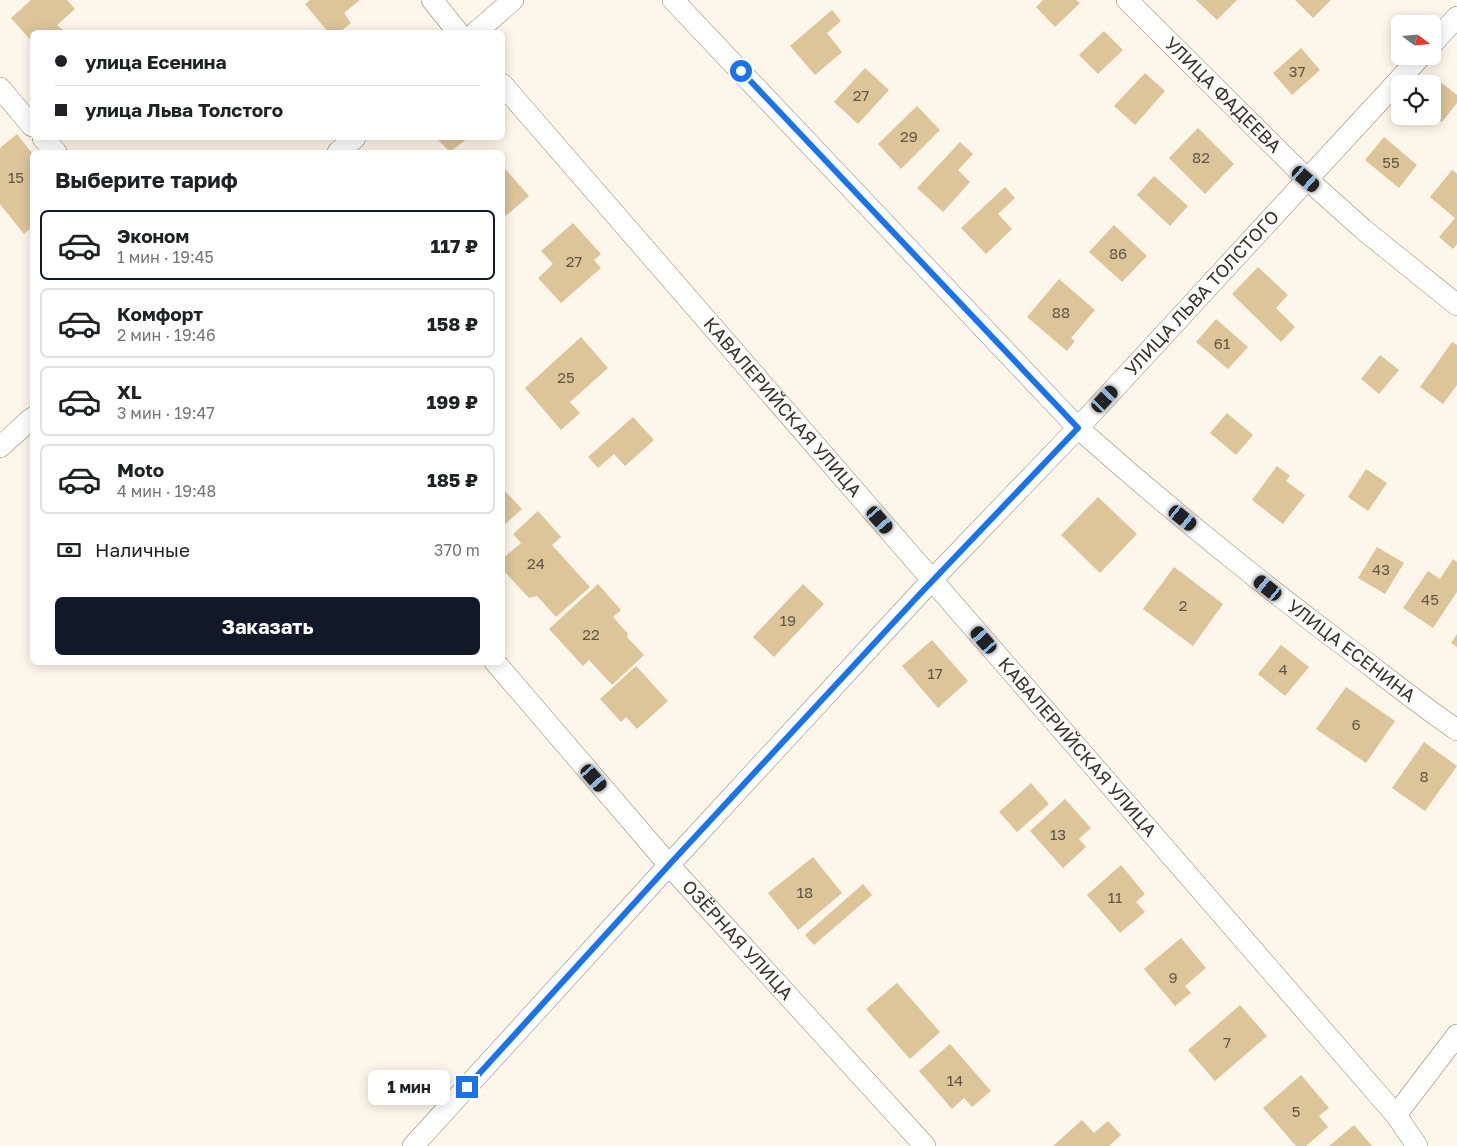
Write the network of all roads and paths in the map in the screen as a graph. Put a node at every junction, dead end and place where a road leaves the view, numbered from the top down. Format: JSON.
{"nodes":[{"id":1,"x":432,"y":0,"type":"edge"},
{"id":2,"x":513,"y":0,"type":"edge"},
{"id":3,"x":673,"y":0,"type":"edge"},
{"id":4,"x":1127,"y":0,"type":"edge"},
{"id":5,"x":1457,"y":17,"type":"edge"},
{"id":6,"x":456,"y":30,"type":"edge"},
{"id":7,"x":478,"y":30,"type":"edge"},
{"id":8,"x":1441,"y":34,"type":"edge"},
{"id":9,"x":1413,"y":65,"type":"edge"},
{"id":10,"x":505,"y":87,"type":"edge"},
{"id":11,"x":0,"y":88,"type":"edge"},
{"id":12,"x":30,"y":124,"type":"edge"},
{"id":13,"x":45,"y":140,"type":"edge"},
{"id":14,"x":353,"y":140,"type":"edge"},
{"id":15,"x":54,"y":150,"type":"edge"},
{"id":16,"x":340,"y":150,"type":"edge"},
{"id":17,"x":1306,"y":179,"type":"junction"},
{"id":18,"x":1457,"y":305,"type":"edge"},
{"id":19,"x":30,"y":420,"type":"edge"},
{"id":20,"x":1078,"y":428,"type":"junction"},
{"id":21,"x":0,"y":447,"type":"edge"},
{"id":22,"x":932,"y":580,"type":"junction"},
{"id":23,"x":498,"y":665,"type":"edge"},
{"id":24,"x":1457,"y":730,"type":"edge"},
{"id":25,"x":669,"y":865,"type":"junction"},
{"id":26,"x":1457,"y":1035,"type":"edge"},
{"id":27,"x":1396,"y":1115,"type":"junction"},
{"id":28,"x":413,"y":1146,"type":"edge"},
{"id":29,"x":926,"y":1146,"type":"edge"},
{"id":30,"x":1417,"y":1146,"type":"edge"}],
"edges":[{"from":1,"to":6,"type":"street"},
{"from":2,"to":7,"type":"street"},
{"from":3,"to":20,"type":"street","name":"УЛИЦА ЕСЕНИНА"},
{"from":4,"to":17,"type":"street","name":"УЛИЦА ФАДЕЕВА"},
{"from":5,"to":8,"type":"street"},
{"from":9,"to":17,"type":"street","name":"УЛИЦА ЛЬВА ТОЛСТОГО"},
{"from":10,"to":22,"type":"street","name":"КАВАЛЕРИЙСКАЯ УЛИЦА"},
{"from":11,"to":12,"type":"street"},
{"from":13,"to":15,"type":"street"},
{"from":14,"to":16,"type":"street"},
{"from":17,"to":18,"type":"street","name":"УЛИЦА ФАДЕЕВА"},
{"from":17,"to":20,"type":"street","name":"УЛИЦА ЛЬВА ТОЛСТОГО"},
{"from":19,"to":21,"type":"street"},
{"from":20,"to":22,"type":"street","name":"УЛИЦА ЛЬВА ТОЛСТОГО"},
{"from":20,"to":24,"type":"street","name":"УЛИЦА ЕСЕНИНА"},
{"from":22,"to":25,"type":"street","name":"УЛИЦА ЛЬВА ТОЛСТОГО"},
{"from":22,"to":27,"type":"street","name":"КАВАЛЕРИЙСКАЯ УЛИЦА"},
{"from":23,"to":25,"type":"street","name":"ОЗЁРНАЯ УЛИЦА"},
{"from":25,"to":28,"type":"street","name":"УЛИЦА ЛЬВА ТОЛСТОГО"},
{"from":25,"to":29,"type":"street","name":"ОЗЁРНАЯ УЛИЦА"},
{"from":26,"to":27,"type":"street"},
{"from":27,"to":30,"type":"street","name":"КАВАЛЕРИЙСКАЯ УЛИЦА"}]}
